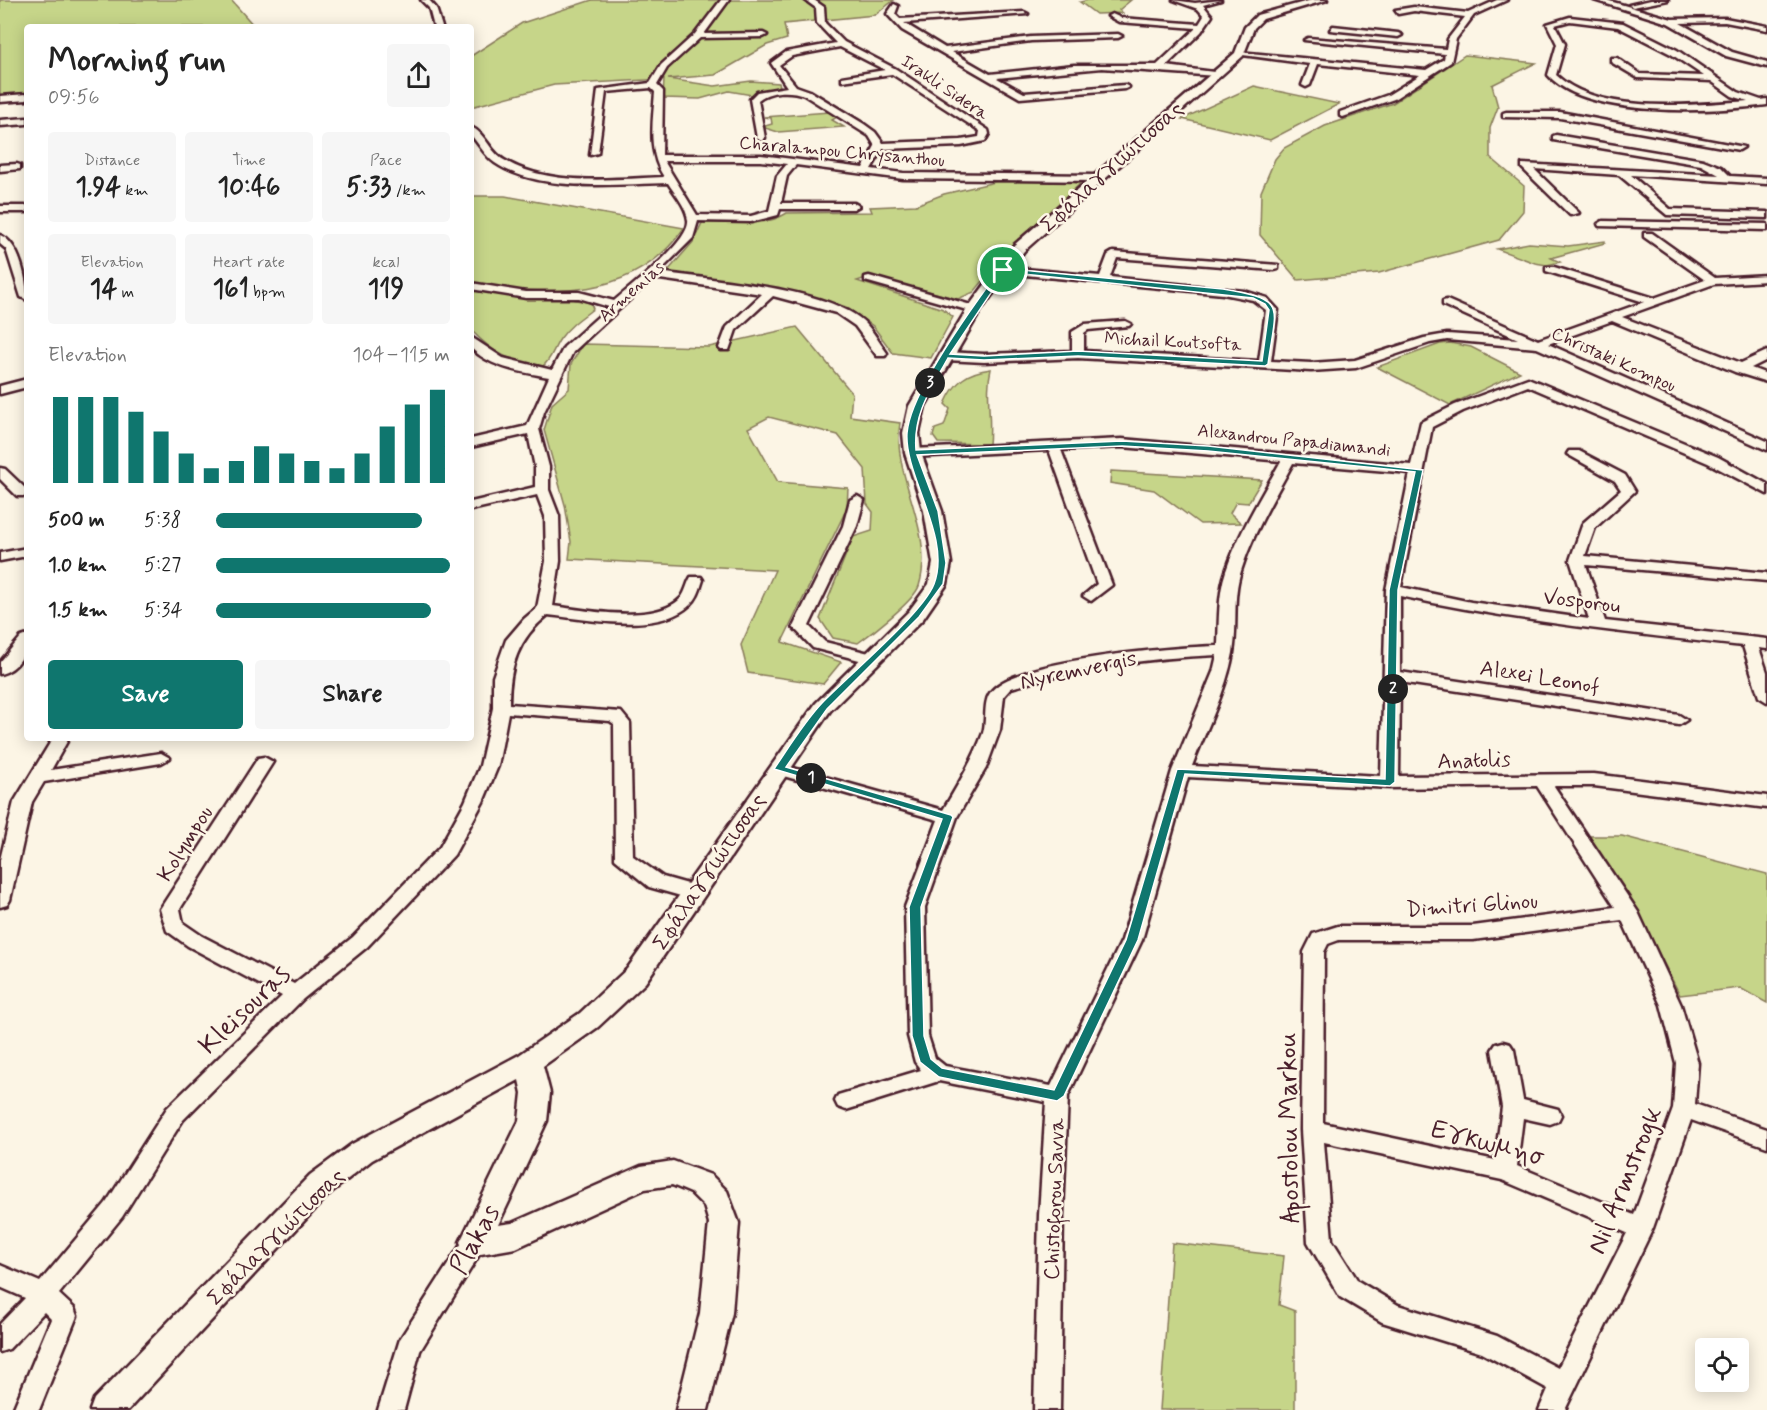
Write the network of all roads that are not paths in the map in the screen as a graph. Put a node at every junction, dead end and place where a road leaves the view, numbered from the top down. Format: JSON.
{"nodes":[{"id":1,"x":425,"y":0,"type":"edge"},
{"id":2,"x":725,"y":0,"type":"edge"},
{"id":3,"x":809,"y":0,"type":"edge"},
{"id":4,"x":1178,"y":0,"type":"edge"},
{"id":5,"x":1217,"y":0,"type":"edge"},
{"id":6,"x":1322,"y":0,"type":"edge"},
{"id":7,"x":1503,"y":0,"type":"edge"},
{"id":8,"x":1598,"y":0,"type":"edge"},
{"id":9,"x":1664,"y":0,"type":"edge"},
{"id":10,"x":1195,"y":5,"type":"junction"},
{"id":11,"x":1438,"y":5,"type":"dead end"},
{"id":12,"x":894,"y":6,"type":"dead end"},
{"id":13,"x":1626,"y":6,"type":"junction"},
{"id":14,"x":1428,"y":10,"type":"junction"},
{"id":15,"x":1398,"y":12,"type":"dead end"},
{"id":16,"x":1024,"y":14,"type":"dead end"},
{"id":17,"x":1470,"y":15,"type":"junction"},
{"id":18,"x":1112,"y":16,"type":"dead end"},
{"id":19,"x":897,"y":21,"type":"junction"},
{"id":20,"x":1351,"y":21,"type":"dead end"},
{"id":21,"x":1671,"y":21,"type":"junction"},
{"id":22,"x":437,"y":24,"type":"edge"},
{"id":23,"x":1200,"y":26,"type":"junction"},
{"id":24,"x":1332,"y":28,"type":"junction"},
{"id":25,"x":1767,"y":28,"type":"edge"},
{"id":26,"x":763,"y":35,"type":"dead end"},
{"id":27,"x":1398,"y":35,"type":"dead end"},
{"id":28,"x":698,"y":36,"type":"junction"},
{"id":29,"x":1119,"y":36,"type":"dead end"},
{"id":30,"x":1308,"y":40,"type":"dead end"},
{"id":31,"x":1324,"y":41,"type":"junction"},
{"id":32,"x":842,"y":44,"type":"junction"},
{"id":33,"x":946,"y":50,"type":"junction"},
{"id":34,"x":1451,"y":52,"type":"junction"},
{"id":35,"x":1239,"y":54,"type":"junction"},
{"id":36,"x":1614,"y":60,"type":"dead end"},
{"id":37,"x":1315,"y":62,"type":"junction"},
{"id":38,"x":1767,"y":65,"type":"edge"},
{"id":39,"x":1160,"y":67,"type":"junction"},
{"id":40,"x":893,"y":71,"type":"junction"},
{"id":41,"x":1427,"y":73,"type":"junction"},
{"id":42,"x":1214,"y":74,"type":"junction"},
{"id":43,"x":990,"y":76,"type":"junction"},
{"id":44,"x":845,"y":79,"type":"dead end"},
{"id":45,"x":1710,"y":79,"type":"junction"},
{"id":46,"x":653,"y":85,"type":"junction"},
{"id":47,"x":1306,"y":85,"type":"dead end"},
{"id":48,"x":1125,"y":87,"type":"dead end"},
{"id":49,"x":793,"y":88,"type":"junction"},
{"id":50,"x":24,"y":97,"type":"edge"},
{"id":51,"x":0,"y":99,"type":"edge"},
{"id":52,"x":1764,"y":102,"type":"edge"},
{"id":53,"x":1343,"y":114,"type":"dead end"},
{"id":54,"x":1506,"y":115,"type":"dead end"},
{"id":55,"x":24,"y":121,"type":"edge"},
{"id":56,"x":0,"y":123,"type":"edge"},
{"id":57,"x":474,"y":133,"type":"edge"},
{"id":58,"x":761,"y":138,"type":"dead end"},
{"id":59,"x":1556,"y":138,"type":"dead end"},
{"id":60,"x":880,"y":147,"type":"junction"},
{"id":61,"x":1739,"y":147,"type":"dead end"},
{"id":62,"x":593,"y":153,"type":"dead end"},
{"id":63,"x":658,"y":158,"type":"junction"},
{"id":64,"x":794,"y":161,"type":"junction"},
{"id":65,"x":17,"y":167,"type":"dead end"},
{"id":66,"x":0,"y":168,"type":"edge"},
{"id":67,"x":865,"y":172,"type":"junction"},
{"id":68,"x":1623,"y":173,"type":"junction"},
{"id":69,"x":1096,"y":178,"type":"junction"},
{"id":70,"x":669,"y":180,"type":"junction"},
{"id":71,"x":1729,"y":180,"type":"junction"},
{"id":72,"x":1767,"y":181,"type":"edge"},
{"id":73,"x":854,"y":206,"type":"dead end"},
{"id":74,"x":777,"y":207,"type":"junction"},
{"id":75,"x":0,"y":208,"type":"edge"},
{"id":76,"x":24,"y":209,"type":"edge"},
{"id":77,"x":1574,"y":213,"type":"dead end"},
{"id":78,"x":1767,"y":215,"type":"edge"},
{"id":79,"x":694,"y":218,"type":"junction"},
{"id":80,"x":1767,"y":227,"type":"edge"},
{"id":81,"x":1647,"y":235,"type":"junction"},
{"id":82,"x":1767,"y":237,"type":"edge"},
{"id":83,"x":0,"y":238,"type":"edge"},
{"id":84,"x":6,"y":259,"type":"edge"},
{"id":85,"x":1274,"y":267,"type":"dead end"},
{"id":86,"x":1550,"y":269,"type":"dead end"},
{"id":87,"x":1003,"y":270,"type":"junction"},
{"id":88,"x":650,"y":274,"type":"junction"},
{"id":89,"x":1767,"y":278,"type":"edge"},
{"id":90,"x":869,"y":279,"type":"dead end"},
{"id":91,"x":1104,"y":279,"type":"junction"},
{"id":92,"x":1713,"y":281,"type":"junction"},
{"id":93,"x":474,"y":286,"type":"edge"},
{"id":94,"x":24,"y":292,"type":"edge"},
{"id":95,"x":770,"y":293,"type":"junction"},
{"id":96,"x":1655,"y":302,"type":"junction"},
{"id":97,"x":1447,"y":303,"type":"dead end"},
{"id":98,"x":615,"y":305,"type":"junction"},
{"id":99,"x":974,"y":309,"type":"junction"},
{"id":100,"x":1614,"y":318,"type":"junction"},
{"id":101,"x":1125,"y":324,"type":"dead end"},
{"id":102,"x":474,"y":343,"type":"edge"},
{"id":103,"x":1538,"y":344,"type":"junction"},
{"id":104,"x":725,"y":348,"type":"dead end"},
{"id":105,"x":881,"y":353,"type":"dead end"},
{"id":106,"x":1078,"y":354,"type":"junction"},
{"id":107,"x":1767,"y":355,"type":"edge"},
{"id":108,"x":946,"y":356,"type":"junction"},
{"id":109,"x":1265,"y":364,"type":"junction"},
{"id":110,"x":1739,"y":369,"type":"junction"},
{"id":111,"x":555,"y":374,"type":"junction"},
{"id":112,"x":1767,"y":378,"type":"edge"},
{"id":113,"x":24,"y":384,"type":"edge"},
{"id":114,"x":0,"y":390,"type":"edge"},
{"id":115,"x":533,"y":429,"type":"junction"},
{"id":116,"x":474,"y":442,"type":"edge"},
{"id":117,"x":1053,"y":445,"type":"junction"},
{"id":118,"x":1767,"y":446,"type":"edge"},
{"id":119,"x":913,"y":453,"type":"junction"},
{"id":120,"x":1574,"y":454,"type":"dead end"},
{"id":121,"x":1289,"y":458,"type":"junction"},
{"id":122,"x":1419,"y":470,"type":"junction"},
{"id":123,"x":0,"y":472,"type":"edge"},
{"id":124,"x":1767,"y":489,"type":"edge"},
{"id":125,"x":542,"y":490,"type":"junction"},
{"id":126,"x":22,"y":493,"type":"dead end"},
{"id":127,"x":857,"y":500,"type":"dead end"},
{"id":128,"x":474,"y":505,"type":"edge"},
{"id":129,"x":24,"y":553,"type":"edge"},
{"id":130,"x":0,"y":557,"type":"edge"},
{"id":131,"x":1577,"y":560,"type":"junction"},
{"id":132,"x":1767,"y":577,"type":"edge"},
{"id":133,"x":696,"y":580,"type":"dead end"},
{"id":134,"x":1393,"y":590,"type":"junction"},
{"id":135,"x":1090,"y":596,"type":"dead end"},
{"id":136,"x":545,"y":610,"type":"junction"},
{"id":137,"x":1599,"y":625,"type":"junction"},
{"id":138,"x":1749,"y":641,"type":"junction"},
{"id":139,"x":24,"y":644,"type":"edge"},
{"id":140,"x":1767,"y":644,"type":"edge"},
{"id":141,"x":1226,"y":650,"type":"junction"},
{"id":142,"x":871,"y":658,"type":"junction"},
{"id":143,"x":0,"y":669,"type":"edge"},
{"id":144,"x":1394,"y":676,"type":"junction"},
{"id":145,"x":1767,"y":697,"type":"edge"},
{"id":146,"x":501,"y":708,"type":"junction"},
{"id":147,"x":1679,"y":720,"type":"dead end"},
{"id":148,"x":59,"y":741,"type":"edge"},
{"id":149,"x":161,"y":758,"type":"dead end"},
{"id":150,"x":264,"y":762,"type":"dead end"},
{"id":151,"x":779,"y":769,"type":"junction"},
{"id":152,"x":1180,"y":771,"type":"junction"},
{"id":153,"x":39,"y":777,"type":"junction"},
{"id":154,"x":1542,"y":779,"type":"junction"},
{"id":155,"x":1390,"y":782,"type":"junction"},
{"id":156,"x":1767,"y":802,"type":"edge"},
{"id":157,"x":948,"y":817,"type":"junction"},
{"id":158,"x":695,"y":893,"type":"junction"},
{"id":159,"x":0,"y":900,"type":"edge"},
{"id":160,"x":1628,"y":912,"type":"junction"},
{"id":161,"x":1320,"y":939,"type":"joint"},
{"id":162,"x":296,"y":994,"type":"junction"},
{"id":163,"x":1503,"y":1050,"type":"dead end"},
{"id":164,"x":529,"y":1062,"type":"junction"},
{"id":165,"x":939,"y":1072,"type":"junction"},
{"id":166,"x":1057,"y":1096,"type":"junction"},
{"id":167,"x":846,"y":1101,"type":"dead end"},
{"id":168,"x":1513,"y":1107,"type":"junction"},
{"id":169,"x":1684,"y":1110,"type":"junction"},
{"id":170,"x":1550,"y":1114,"type":"dead end"},
{"id":171,"x":1312,"y":1130,"type":"junction"},
{"id":172,"x":1767,"y":1138,"type":"edge"},
{"id":173,"x":1505,"y":1171,"type":"junction"},
{"id":174,"x":1641,"y":1228,"type":"junction"},
{"id":175,"x":475,"y":1242,"type":"junction"},
{"id":176,"x":0,"y":1276,"type":"edge"},
{"id":177,"x":44,"y":1295,"type":"junction"},
{"id":178,"x":0,"y":1341,"type":"edge"},
{"id":179,"x":1563,"y":1384,"type":"junction"},
{"id":180,"x":26,"y":1410,"type":"edge"},
{"id":181,"x":106,"y":1410,"type":"edge"},
{"id":182,"x":392,"y":1410,"type":"edge"},
{"id":183,"x":692,"y":1410,"type":"edge"},
{"id":184,"x":1047,"y":1410,"type":"edge"},
{"id":185,"x":1552,"y":1410,"type":"edge"}],
"edges":[{"from":1,"to":22,"type":"street"},
{"from":2,"to":28,"type":"street"},
{"from":3,"to":32,"type":"street","name":"Irakli Sidera"},
{"from":4,"to":10,"type":"street"},
{"from":5,"to":10,"type":"street"},
{"from":6,"to":35,"type":"street","name":"Σφάλαγγιώτισσας"},
{"from":7,"to":17,"type":"street"},
{"from":8,"to":13,"type":"street"},
{"from":9,"to":13,"type":"street"},
{"from":10,"to":23,"type":"street"},
{"from":11,"to":14,"type":"street"},
{"from":12,"to":19,"type":"street"},
{"from":13,"to":21,"type":"street"},
{"from":14,"to":15,"type":"street"},
{"from":14,"to":17,"type":"street"},
{"from":16,"to":19,"type":"street"},
{"from":17,"to":34,"type":"street"},
{"from":18,"to":23,"type":"street"},
{"from":19,"to":33,"type":"street"},
{"from":20,"to":24,"type":"street"},
{"from":21,"to":25,"type":"street"},
{"from":21,"to":38,"type":"street"},
{"from":23,"to":39,"type":"street"},
{"from":24,"to":27,"type":"street"},
{"from":24,"to":31,"type":"street"},
{"from":26,"to":28,"type":"street"},
{"from":28,"to":46,"type":"street"},
{"from":29,"to":33,"type":"street"},
{"from":30,"to":31,"type":"street"},
{"from":31,"to":34,"type":"street"},
{"from":32,"to":40,"type":"street","name":"Irakli Sidera"},
{"from":32,"to":49,"type":"street"},
{"from":33,"to":43,"type":"street"},
{"from":34,"to":41,"type":"street"},
{"from":35,"to":37,"type":"street"},
{"from":35,"to":42,"type":"street","name":"Σφάλαγγιώτισσας"},
{"from":36,"to":45,"type":"street"},
{"from":37,"to":41,"type":"street"},
{"from":37,"to":47,"type":"street"},
{"from":39,"to":42,"type":"street"},
{"from":39,"to":43,"type":"street"},
{"from":40,"to":44,"type":"street"},
{"from":40,"to":60,"type":"street","name":"Irakli Sidera"},
{"from":41,"to":53,"type":"street"},
{"from":42,"to":69,"type":"street","name":"Σφάλαγγιώτισσας"},
{"from":43,"to":48,"type":"street"},
{"from":45,"to":52,"type":"street"},
{"from":45,"to":52,"type":"street"},
{"from":46,"to":62,"type":"street"},
{"from":46,"to":63,"type":"street"},
{"from":49,"to":58,"type":"street"},
{"from":49,"to":60,"type":"street"},
{"from":50,"to":51,"type":"street"},
{"from":54,"to":61,"type":"street"},
{"from":55,"to":56,"type":"street"},
{"from":57,"to":70,"type":"street"},
{"from":59,"to":71,"type":"street"},
{"from":60,"to":67,"type":"street"},
{"from":63,"to":64,"type":"street","name":"Charalampou Chrysanthou"},
{"from":63,"to":70,"type":"street"},
{"from":64,"to":67,"type":"street","name":"Charalampou Chrysanthou"},
{"from":64,"to":74,"type":"street"},
{"from":65,"to":66,"type":"street"},
{"from":67,"to":69,"type":"street","name":"Charalampou Chrysanthou"},
{"from":68,"to":71,"type":"street"},
{"from":68,"to":77,"type":"street"},
{"from":68,"to":78,"type":"street"},
{"from":69,"to":87,"type":"street","name":"Σφάλαγγιώτισσας"},
{"from":70,"to":79,"type":"street"},
{"from":71,"to":72,"type":"street"},
{"from":73,"to":74,"type":"street"},
{"from":74,"to":79,"type":"street"},
{"from":75,"to":76,"type":"street"},
{"from":79,"to":88,"type":"street","name":"Armenias"},
{"from":80,"to":81,"type":"street"},
{"from":81,"to":82,"type":"street"},
{"from":81,"to":92,"type":"street"},
{"from":83,"to":84,"type":"street"},
{"from":84,"to":94,"type":"street"},
{"from":85,"to":91,"type":"street"},
{"from":86,"to":96,"type":"street"},
{"from":87,"to":91,"type":"street"},
{"from":87,"to":99,"type":"street","name":"Σφάλαγγιώτισσας"},
{"from":88,"to":95,"type":"street"},
{"from":88,"to":98,"type":"street","name":"Armenias"},
{"from":89,"to":92,"type":"street"},
{"from":90,"to":99,"type":"street"},
{"from":91,"to":109,"type":"street"},
{"from":92,"to":96,"type":"street"},
{"from":93,"to":98,"type":"street"},
{"from":95,"to":104,"type":"street"},
{"from":95,"to":105,"type":"street"},
{"from":96,"to":100,"type":"street"},
{"from":97,"to":103,"type":"street","name":"Christaki Kompou"},
{"from":98,"to":111,"type":"street","name":"Armenias"},
{"from":99,"to":108,"type":"street","name":"Σφάλαγγιώτισσας"},
{"from":100,"to":103,"type":"street"},
{"from":100,"to":110,"type":"street"},
{"from":101,"to":106,"type":"street"},
{"from":102,"to":111,"type":"street"},
{"from":103,"to":109,"type":"street","name":"Michail Koutsofta"},
{"from":103,"to":118,"type":"street","name":"Christaki Kompou"},
{"from":106,"to":108,"type":"street","name":"Michail Koutsofta"},
{"from":106,"to":109,"type":"street","name":"Michail Koutsofta"},
{"from":107,"to":110,"type":"street"},
{"from":108,"to":119,"type":"street","name":"Σφάλαγγιώτισσας"},
{"from":110,"to":112,"type":"street"},
{"from":111,"to":115,"type":"street","name":"Armenias"},
{"from":113,"to":114,"type":"street"},
{"from":115,"to":116,"type":"street"},
{"from":115,"to":125,"type":"street"},
{"from":117,"to":119,"type":"street","name":"Alexandrou Papadiamandi"},
{"from":117,"to":121,"type":"street","name":"Alexandrou Papadiamandi"},
{"from":117,"to":135,"type":"street"},
{"from":119,"to":142,"type":"street","name":"Σφάλαγγιώτισσας"},
{"from":120,"to":131,"type":"street"},
{"from":121,"to":122,"type":"street","name":"Alexandrou Papadiamandi"},
{"from":121,"to":141,"type":"street","name":"Chistoforou Savva"},
{"from":122,"to":124,"type":"street"},
{"from":122,"to":134,"type":"street"},
{"from":123,"to":126,"type":"street"},
{"from":125,"to":128,"type":"street"},
{"from":125,"to":136,"type":"street"},
{"from":127,"to":142,"type":"street"},
{"from":129,"to":130,"type":"street"},
{"from":131,"to":132,"type":"street"},
{"from":131,"to":137,"type":"street"},
{"from":133,"to":136,"type":"street"},
{"from":134,"to":137,"type":"street","name":"Vosporou"},
{"from":134,"to":144,"type":"street"},
{"from":136,"to":146,"type":"street","name":"Kleisouras"},
{"from":137,"to":138,"type":"street","name":"Vosporou"},
{"from":138,"to":140,"type":"street","name":"Vosporou"},
{"from":138,"to":145,"type":"street"},
{"from":139,"to":143,"type":"street"},
{"from":141,"to":152,"type":"street","name":"Chistoforou Savva"},
{"from":141,"to":157,"type":"street","name":"Nyremvergis"},
{"from":142,"to":151,"type":"street","name":"Σφάλαγγιώτισσας"},
{"from":144,"to":147,"type":"street","name":"Alexei Leonof"},
{"from":144,"to":155,"type":"street"},
{"from":146,"to":158,"type":"street"},
{"from":146,"to":162,"type":"street","name":"Kleisouras"},
{"from":148,"to":153,"type":"street"},
{"from":149,"to":153,"type":"street"},
{"from":150,"to":162,"type":"street","name":"Kolympou"},
{"from":151,"to":157,"type":"street"},
{"from":151,"to":158,"type":"street","name":"Σφάλαγγιώτισσας"},
{"from":152,"to":155,"type":"street","name":"Anatolis"},
{"from":152,"to":166,"type":"street","name":"Chistoforou Savva"},
{"from":153,"to":159,"type":"street"},
{"from":154,"to":155,"type":"street","name":"Anatolis"},
{"from":154,"to":156,"type":"street","name":"Anatolis"},
{"from":154,"to":160,"type":"street","name":"Nil Armstrogk"},
{"from":157,"to":165,"type":"street","name":"Nyremvergis"},
{"from":158,"to":164,"type":"street","name":"Σφάλαγγιώτισσας"},
{"from":160,"to":161,"type":"street","name":"Dimitri Glinou"},
{"from":160,"to":169,"type":"street","name":"Nil Armstrogk"},
{"from":161,"to":171,"type":"street","name":"Apostolou Markou"},
{"from":162,"to":177,"type":"street","name":"Kleisouras"},
{"from":163,"to":168,"type":"street"},
{"from":164,"to":175,"type":"street","name":"Plakas"},
{"from":164,"to":181,"type":"street","name":"Σφάλαγγιώτισσας"},
{"from":165,"to":166,"type":"street"},
{"from":165,"to":167,"type":"street"},
{"from":166,"to":184,"type":"street","name":"Chistoforou Savva"},
{"from":168,"to":170,"type":"street"},
{"from":168,"to":173,"type":"street"},
{"from":169,"to":172,"type":"street"},
{"from":169,"to":174,"type":"street","name":"Nil Armstrogk"},
{"from":171,"to":173,"type":"street","name":"Εγκωμησ"},
{"from":171,"to":179,"type":"street","name":"Apostolou Markou"},
{"from":173,"to":174,"type":"street","name":"Εγκωμησ"},
{"from":174,"to":179,"type":"street","name":"Nil Armstrogk"},
{"from":175,"to":182,"type":"street","name":"Plakas"},
{"from":175,"to":183,"type":"street"},
{"from":176,"to":177,"type":"street"},
{"from":177,"to":178,"type":"street","name":"Kleisouras"},
{"from":177,"to":180,"type":"street"},
{"from":179,"to":185,"type":"street","name":"Nil Armstrogk"}]}
